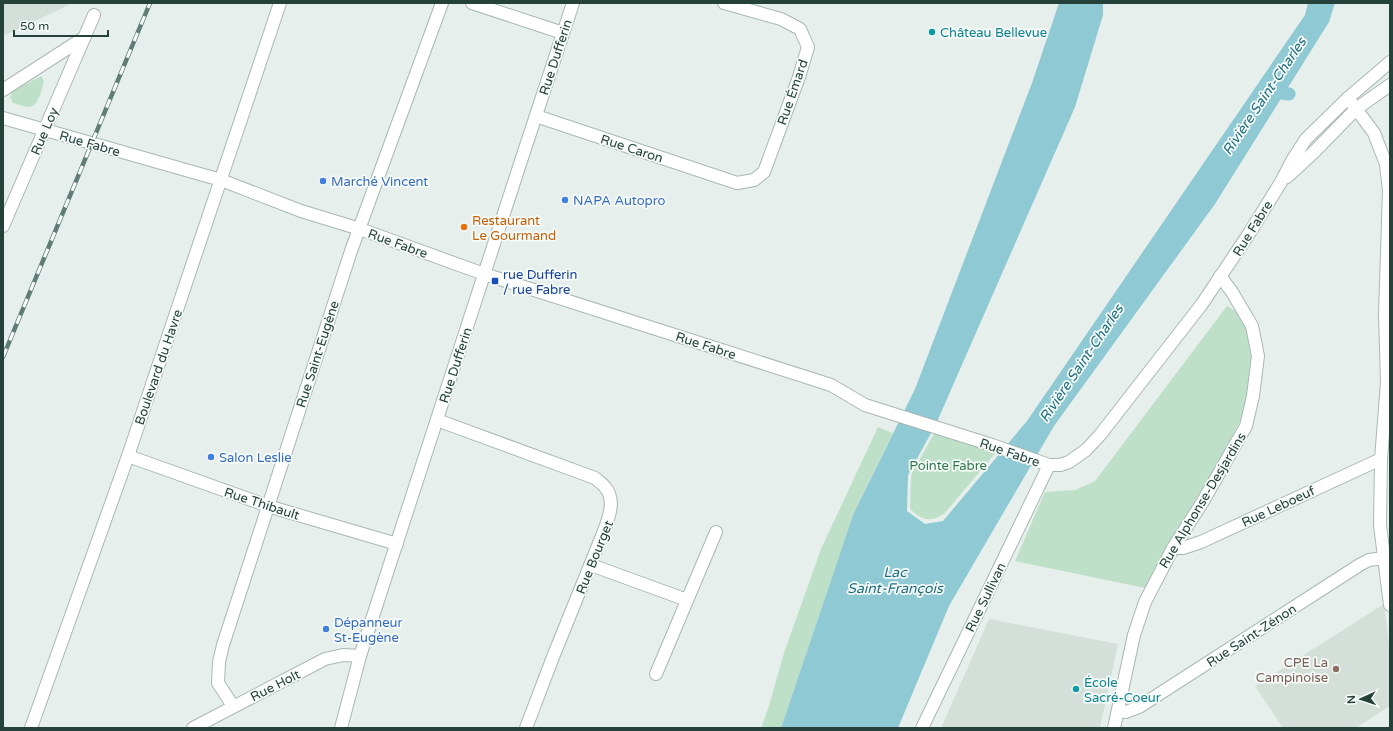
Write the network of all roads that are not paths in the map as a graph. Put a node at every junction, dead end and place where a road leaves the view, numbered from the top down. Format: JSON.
{"nodes":[{"id":1,"x":280,"y":3,"type":"edge"},
{"id":2,"x":442,"y":3,"type":"edge"},
{"id":3,"x":472,"y":3,"type":"edge"},
{"id":4,"x":573,"y":3,"type":"edge"},
{"id":5,"x":724,"y":3,"type":"edge"},
{"id":6,"x":94,"y":15,"type":"dead end"},
{"id":7,"x":563,"y":33,"type":"junction"},
{"id":8,"x":85,"y":37,"type":"junction"},
{"id":9,"x":1390,"y":62,"type":"edge"},
{"id":10,"x":1390,"y":85,"type":"edge"},
{"id":11,"x":3,"y":90,"type":"edge"},
{"id":12,"x":1348,"y":98,"type":"junction"},
{"id":13,"x":1356,"y":108,"type":"junction"},
{"id":14,"x":536,"y":116,"type":"junction"},
{"id":15,"x":3,"y":118,"type":"edge"},
{"id":16,"x":45,"y":130,"type":"junction"},
{"id":17,"x":221,"y":180,"type":"junction"},
{"id":18,"x":729,"y":180,"type":"joint"},
{"id":19,"x":1281,"y":182,"type":"junction"},
{"id":20,"x":3,"y":226,"type":"edge"},
{"id":21,"x":360,"y":229,"type":"junction"},
{"id":22,"x":484,"y":274,"type":"junction"},
{"id":23,"x":1220,"y":276,"type":"junction"},
{"id":24,"x":437,"y":420,"type":"junction"},
{"id":25,"x":128,"y":456,"type":"junction"},
{"id":26,"x":1381,"y":459,"type":"junction"},
{"id":27,"x":1049,"y":465,"type":"junction"},
{"id":28,"x":268,"y":506,"type":"junction"},
{"id":29,"x":716,"y":532,"type":"dead end"},
{"id":30,"x":396,"y":544,"type":"junction"},
{"id":31,"x":1172,"y":548,"type":"junction"},
{"id":32,"x":1384,"y":558,"type":"junction"},
{"id":33,"x":591,"y":565,"type":"junction"},
{"id":34,"x":687,"y":600,"type":"junction"},
{"id":35,"x":1390,"y":605,"type":"edge"},
{"id":36,"x":360,"y":656,"type":"junction"},
{"id":37,"x":656,"y":674,"type":"dead end"},
{"id":38,"x":233,"y":706,"type":"junction"},
{"id":39,"x":1118,"y":711,"type":"junction"},
{"id":40,"x":31,"y":728,"type":"edge"},
{"id":41,"x":193,"y":728,"type":"edge"},
{"id":42,"x":341,"y":728,"type":"edge"},
{"id":43,"x":526,"y":728,"type":"edge"},
{"id":44,"x":922,"y":728,"type":"edge"},
{"id":45,"x":1114,"y":728,"type":"edge"}],
"edges":[{"from":1,"to":17,"type":"street","name":"Boulevard du Havre"},
{"from":2,"to":21,"type":"street","name":"Rue Saint-Eugène"},
{"from":3,"to":7,"type":"street"},
{"from":4,"to":7,"type":"street","name":"Rue Dufferin"},
{"from":5,"to":18,"type":"street","name":"Rue Émard"},
{"from":6,"to":8,"type":"street","name":"Rue Loy"},
{"from":7,"to":14,"type":"street","name":"Rue Dufferin"},
{"from":8,"to":11,"type":"street"},
{"from":8,"to":16,"type":"street","name":"Rue Loy"},
{"from":9,"to":12,"type":"street","name":"Rue Fabre"},
{"from":10,"to":13,"type":"street","name":"Rue Fabre"},
{"from":12,"to":13,"type":"street"},
{"from":12,"to":19,"type":"street","name":"Rue Fabre"},
{"from":13,"to":19,"type":"street","name":"Rue Fabre"},
{"from":13,"to":26,"type":"street"},
{"from":14,"to":18,"type":"street","name":"Rue Caron"},
{"from":14,"to":22,"type":"street","name":"Rue Dufferin"},
{"from":15,"to":16,"type":"street","name":"Rue Fabre"},
{"from":16,"to":17,"type":"street","name":"Rue Fabre"},
{"from":16,"to":20,"type":"street","name":"Rue Loy"},
{"from":17,"to":21,"type":"street","name":"Rue Fabre"},
{"from":17,"to":25,"type":"street","name":"Boulevard du Havre"},
{"from":19,"to":23,"type":"street","name":"Rue Fabre"},
{"from":21,"to":22,"type":"street","name":"Rue Fabre"},
{"from":21,"to":28,"type":"street","name":"Rue Saint-Eugène"},
{"from":22,"to":24,"type":"street","name":"Rue Dufferin"},
{"from":22,"to":27,"type":"street","name":"Rue Fabre"},
{"from":23,"to":27,"type":"street","name":"Rue Fabre"},
{"from":23,"to":31,"type":"street","name":"Rue Alphonse-Desjardins"},
{"from":24,"to":30,"type":"street","name":"Rue Dufferin"},
{"from":24,"to":33,"type":"street","name":"Rue Bourget"},
{"from":25,"to":28,"type":"street","name":"Rue Thibault"},
{"from":25,"to":40,"type":"street","name":"Boulevard du Havre"},
{"from":26,"to":31,"type":"street","name":"Rue Leboeuf"},
{"from":26,"to":32,"type":"street"},
{"from":27,"to":44,"type":"street","name":"Rue Sullivan"},
{"from":28,"to":30,"type":"street","name":"Rue Thibault"},
{"from":28,"to":38,"type":"street","name":"Rue Saint-Eugène"},
{"from":29,"to":34,"type":"street"},
{"from":30,"to":36,"type":"street","name":"Rue Dufferin"},
{"from":31,"to":39,"type":"street","name":"Rue Alphonse-Desjardins"},
{"from":32,"to":35,"type":"street"},
{"from":32,"to":39,"type":"street","name":"Rue Saint-Zénon"},
{"from":33,"to":34,"type":"street"},
{"from":33,"to":43,"type":"street","name":"Rue Bourget"},
{"from":34,"to":37,"type":"street"},
{"from":36,"to":38,"type":"street","name":"Rue Holt"},
{"from":36,"to":42,"type":"street","name":"Rue Dufferin"},
{"from":38,"to":41,"type":"street","name":"Rue Holt"},
{"from":39,"to":45,"type":"street","name":"Rue Alphonse-Desjardins"}]}
